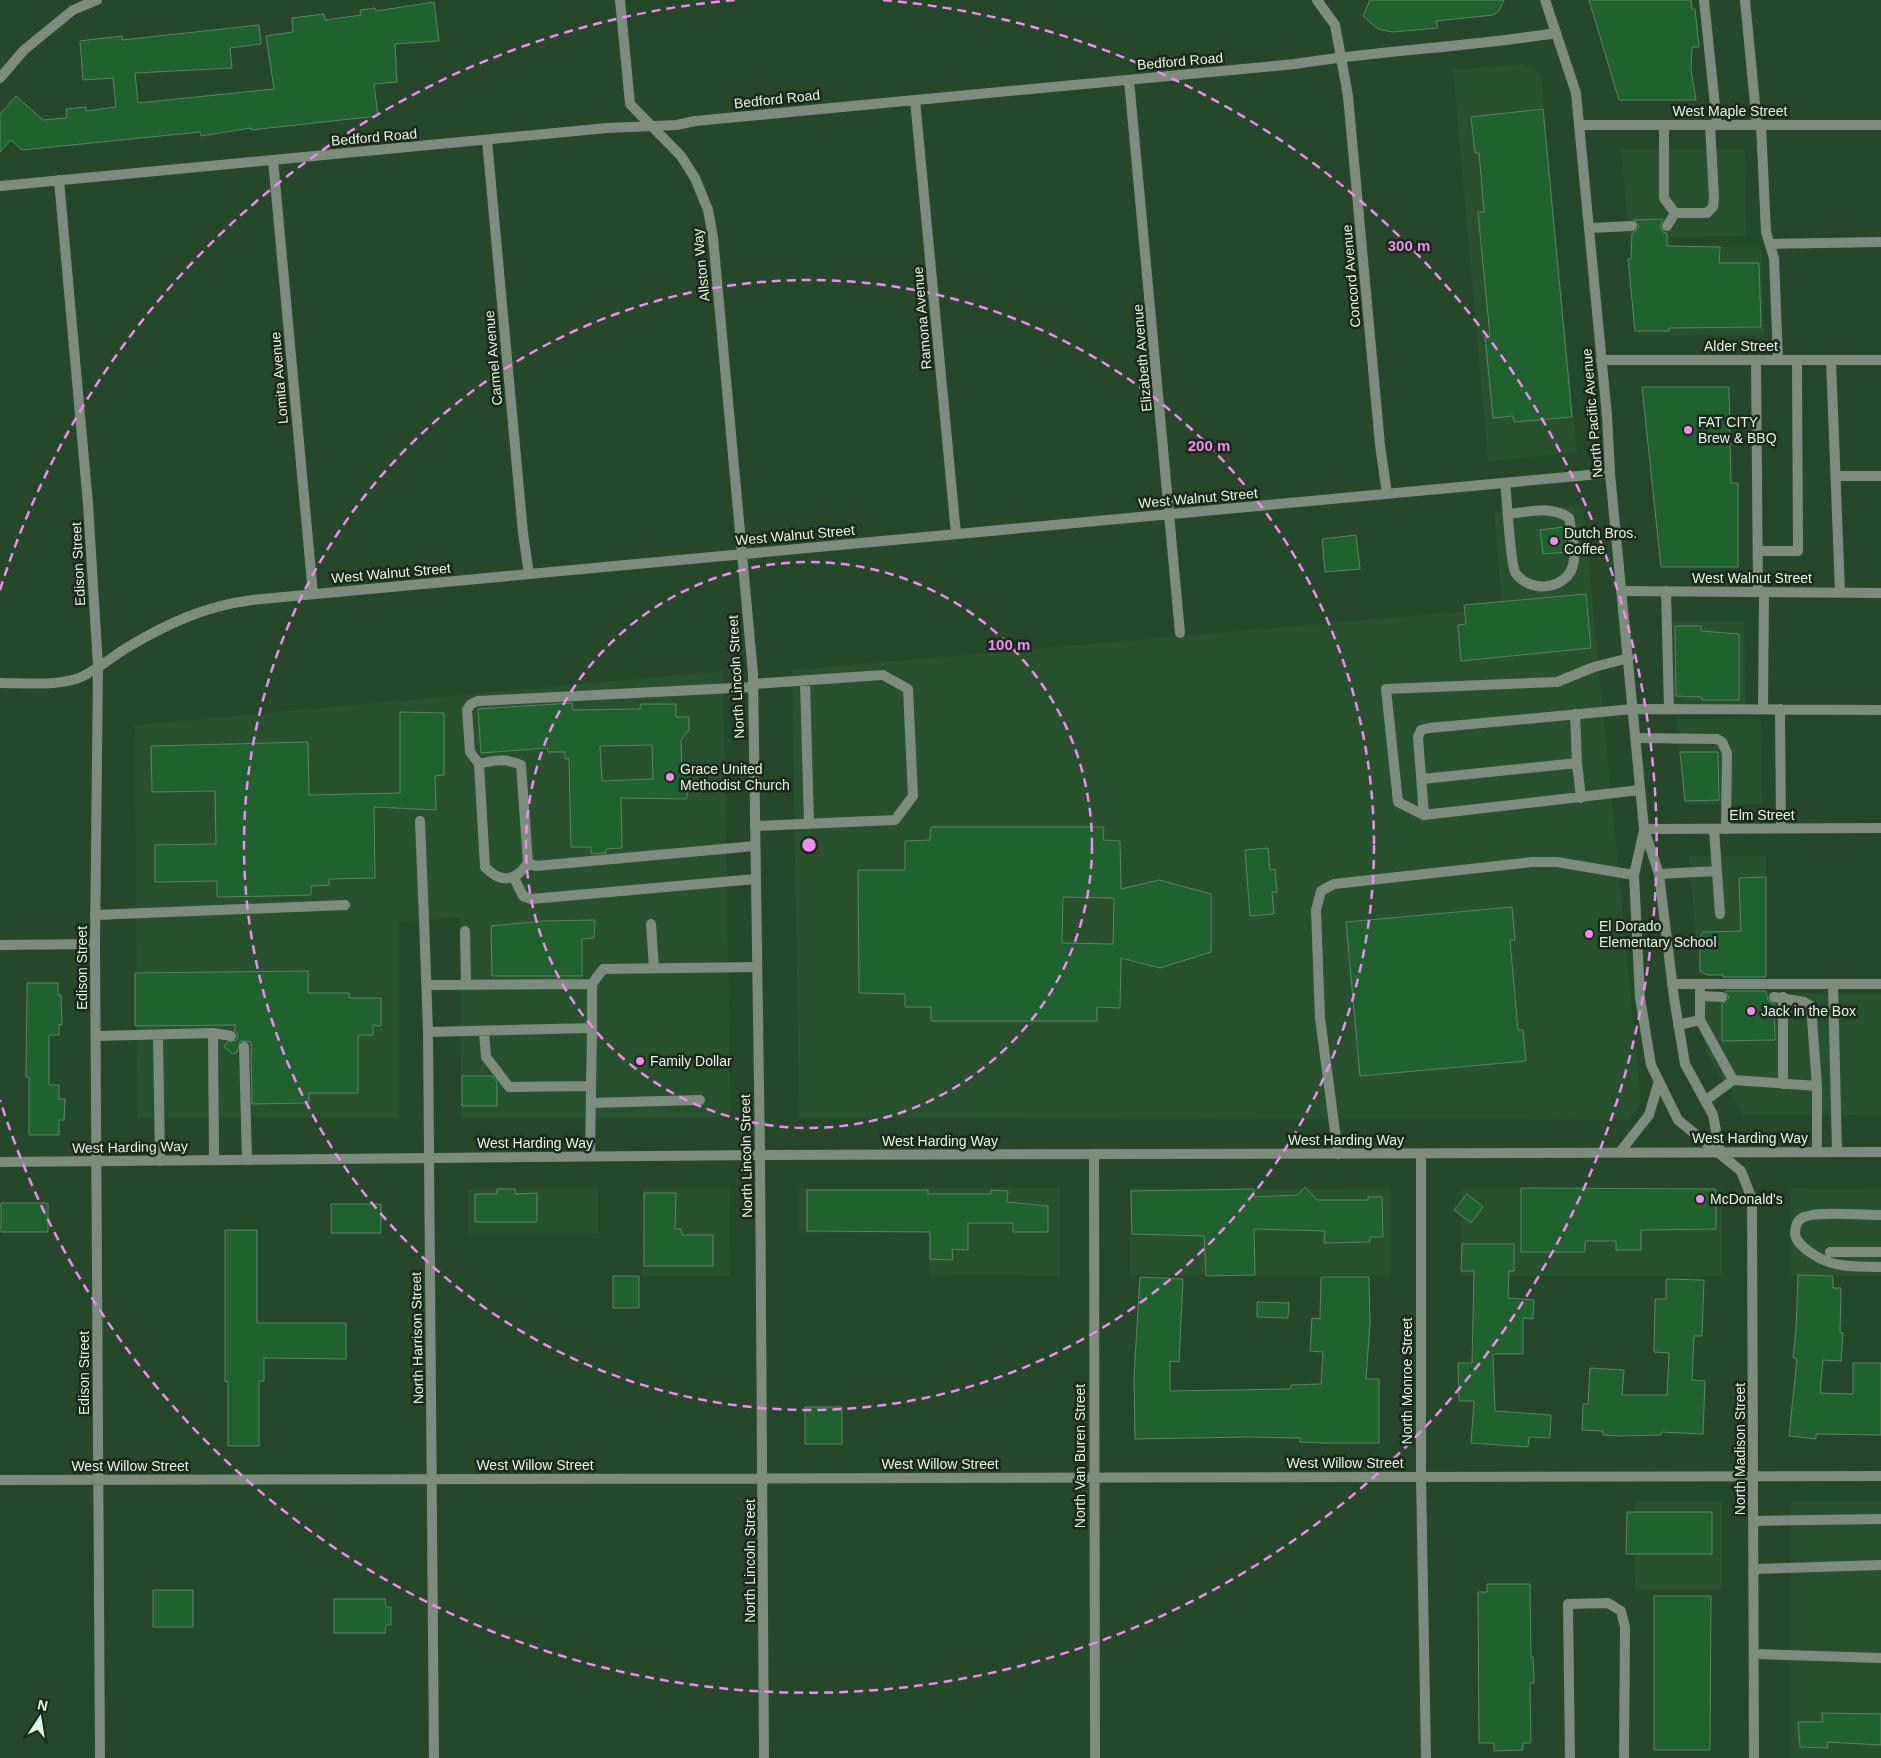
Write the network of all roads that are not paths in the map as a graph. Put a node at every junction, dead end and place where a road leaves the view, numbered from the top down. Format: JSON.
{"nodes":[{"id":1,"x":97,"y":0,"type":"edge"},
{"id":2,"x":620,"y":0,"type":"edge"},
{"id":3,"x":1545,"y":0,"type":"edge"},
{"id":4,"x":1704,"y":0,"type":"edge"},
{"id":5,"x":1744,"y":0,"type":"edge"},
{"id":6,"x":1321,"y":1,"type":"edge"},
{"id":7,"x":1556,"y":33,"type":"junction"},
{"id":8,"x":1342,"y":56,"type":"junction"},
{"id":9,"x":0,"y":78,"type":"edge"},
{"id":10,"x":1129,"y":80,"type":"junction"},
{"id":11,"x":915,"y":100,"type":"junction"},
{"id":12,"x":1579,"y":125,"type":"junction"},
{"id":13,"x":1664,"y":125,"type":"junction"},
{"id":14,"x":1713,"y":125,"type":"junction"},
{"id":15,"x":1759,"y":125,"type":"junction"},
{"id":16,"x":1881,"y":125,"type":"edge"},
{"id":17,"x":651,"y":126,"type":"junction"},
{"id":18,"x":487,"y":140,"type":"junction"},
{"id":19,"x":272,"y":160,"type":"junction"},
{"id":20,"x":59,"y":180,"type":"junction"},
{"id":21,"x":0,"y":186,"type":"edge"},
{"id":22,"x":1675,"y":213,"type":"junction"},
{"id":23,"x":1632,"y":226,"type":"dead end"},
{"id":24,"x":1667,"y":226,"type":"dead end"},
{"id":25,"x":1589,"y":228,"type":"junction"},
{"id":26,"x":1881,"y":242,"type":"edge"},
{"id":27,"x":1771,"y":244,"type":"junction"},
{"id":28,"x":1778,"y":359,"type":"junction"},
{"id":29,"x":1601,"y":360,"type":"junction"},
{"id":30,"x":1756,"y":360,"type":"junction"},
{"id":31,"x":1797,"y":360,"type":"junction"},
{"id":32,"x":1831,"y":360,"type":"junction"},
{"id":33,"x":1881,"y":360,"type":"edge"},
{"id":34,"x":1610,"y":473,"type":"junction"},
{"id":35,"x":1836,"y":476,"type":"junction"},
{"id":36,"x":1881,"y":476,"type":"edge"},
{"id":37,"x":1505,"y":483,"type":"junction"},
{"id":38,"x":1387,"y":494,"type":"junction"},
{"id":39,"x":1170,"y":514,"type":"junction"},
{"id":40,"x":1508,"y":514,"type":"junction"},
{"id":41,"x":956,"y":534,"type":"junction"},
{"id":42,"x":1758,"y":551,"type":"junction"},
{"id":43,"x":741,"y":554,"type":"junction"},
{"id":44,"x":528,"y":574,"type":"junction"},
{"id":45,"x":1622,"y":591,"type":"junction"},
{"id":46,"x":1666,"y":591,"type":"junction"},
{"id":47,"x":1761,"y":592,"type":"junction"},
{"id":48,"x":1840,"y":592,"type":"junction"},
{"id":49,"x":1881,"y":592,"type":"edge"},
{"id":50,"x":312,"y":594,"type":"junction"},
{"id":51,"x":1180,"y":633,"type":"dead end"},
{"id":52,"x":1629,"y":658,"type":"junction"},
{"id":53,"x":98,"y":666,"type":"junction"},
{"id":54,"x":805,"y":680,"type":"junction"},
{"id":55,"x":0,"y":683,"type":"edge"},
{"id":56,"x":753,"y":685,"type":"junction"},
{"id":57,"x":1633,"y":709,"type":"junction"},
{"id":58,"x":1669,"y":709,"type":"junction"},
{"id":59,"x":1763,"y":709,"type":"junction"},
{"id":60,"x":1780,"y":710,"type":"junction"},
{"id":61,"x":1881,"y":710,"type":"edge"},
{"id":62,"x":1575,"y":714,"type":"junction"},
{"id":63,"x":1636,"y":738,"type":"junction"},
{"id":64,"x":1577,"y":763,"type":"junction"},
{"id":65,"x":478,"y":764,"type":"junction"},
{"id":66,"x":1422,"y":779,"type":"junction"},
{"id":67,"x":1640,"y":790,"type":"junction"},
{"id":68,"x":1581,"y":798,"type":"junction"},
{"id":69,"x":1424,"y":815,"type":"junction"},
{"id":70,"x":420,"y":821,"type":"dead end"},
{"id":71,"x":809,"y":824,"type":"junction"},
{"id":72,"x":755,"y":826,"type":"junction"},
{"id":73,"x":1714,"y":828,"type":"junction"},
{"id":74,"x":1781,"y":828,"type":"junction"},
{"id":75,"x":1881,"y":828,"type":"edge"},
{"id":76,"x":1644,"y":829,"type":"junction"},
{"id":77,"x":1726,"y":829,"type":"junction"},
{"id":78,"x":755,"y":846,"type":"junction"},
{"id":79,"x":528,"y":863,"type":"junction"},
{"id":80,"x":1717,"y":871,"type":"junction"},
{"id":81,"x":1659,"y":874,"type":"junction"},
{"id":82,"x":1634,"y":875,"type":"junction"},
{"id":83,"x":514,"y":878,"type":"junction"},
{"id":84,"x":756,"y":880,"type":"junction"},
{"id":85,"x":345,"y":905,"type":"dead end"},
{"id":86,"x":1720,"y":914,"type":"dead end"},
{"id":87,"x":95,"y":915,"type":"junction"},
{"id":88,"x":651,"y":924,"type":"dead end"},
{"id":89,"x":465,"y":931,"type":"dead end"},
{"id":90,"x":95,"y":944,"type":"junction"},
{"id":91,"x":0,"y":945,"type":"edge"},
{"id":92,"x":757,"y":967,"type":"junction"},
{"id":93,"x":654,"y":968,"type":"junction"},
{"id":94,"x":592,"y":984,"type":"junction"},
{"id":95,"x":1672,"y":984,"type":"junction"},
{"id":96,"x":1700,"y":984,"type":"junction"},
{"id":97,"x":1833,"y":984,"type":"junction"},
{"id":98,"x":1881,"y":984,"type":"edge"},
{"id":99,"x":427,"y":985,"type":"junction"},
{"id":100,"x":466,"y":985,"type":"junction"},
{"id":101,"x":1700,"y":996,"type":"junction"},
{"id":102,"x":1722,"y":997,"type":"dead end"},
{"id":103,"x":1700,"y":1020,"type":"junction"},
{"id":104,"x":1678,"y":1025,"type":"junction"},
{"id":105,"x":592,"y":1028,"type":"junction"},
{"id":106,"x":428,"y":1032,"type":"junction"},
{"id":107,"x":484,"y":1032,"type":"junction"},
{"id":108,"x":213,"y":1033,"type":"junction"},
{"id":109,"x":158,"y":1034,"type":"junction"},
{"id":110,"x":96,"y":1036,"type":"junction"},
{"id":111,"x":231,"y":1036,"type":"dead end"},
{"id":112,"x":244,"y":1047,"type":"dead end"},
{"id":113,"x":1733,"y":1080,"type":"junction"},
{"id":114,"x":1659,"y":1081,"type":"junction"},
{"id":115,"x":1783,"y":1084,"type":"junction"},
{"id":116,"x":590,"y":1086,"type":"junction"},
{"id":117,"x":1817,"y":1086,"type":"junction"},
{"id":118,"x":700,"y":1100,"type":"dead end"},
{"id":119,"x":1705,"y":1101,"type":"junction"},
{"id":120,"x":591,"y":1102,"type":"junction"},
{"id":121,"x":1620,"y":1152,"type":"junction"},
{"id":122,"x":1720,"y":1152,"type":"junction"},
{"id":123,"x":1817,"y":1152,"type":"junction"},
{"id":124,"x":1837,"y":1152,"type":"junction"},
{"id":125,"x":1881,"y":1152,"type":"edge"},
{"id":126,"x":1094,"y":1154,"type":"junction"},
{"id":127,"x":1338,"y":1154,"type":"junction"},
{"id":128,"x":1421,"y":1154,"type":"junction"},
{"id":129,"x":760,"y":1155,"type":"junction"},
{"id":130,"x":590,"y":1156,"type":"junction"},
{"id":131,"x":429,"y":1158,"type":"junction"},
{"id":132,"x":214,"y":1160,"type":"junction"},
{"id":133,"x":247,"y":1160,"type":"junction"},
{"id":134,"x":96,"y":1161,"type":"junction"},
{"id":135,"x":160,"y":1161,"type":"junction"},
{"id":136,"x":0,"y":1162,"type":"edge"},
{"id":137,"x":1881,"y":1215,"type":"edge"},
{"id":138,"x":1830,"y":1252,"type":"dead end"},
{"id":139,"x":1881,"y":1252,"type":"edge"},
{"id":140,"x":1881,"y":1267,"type":"edge"},
{"id":141,"x":1754,"y":1475,"type":"junction"},
{"id":142,"x":1421,"y":1476,"type":"junction"},
{"id":143,"x":1881,"y":1476,"type":"edge"},
{"id":144,"x":763,"y":1478,"type":"junction"},
{"id":145,"x":1094,"y":1478,"type":"junction"},
{"id":146,"x":433,"y":1479,"type":"junction"},
{"id":147,"x":0,"y":1480,"type":"edge"},
{"id":148,"x":98,"y":1480,"type":"junction"},
{"id":149,"x":1881,"y":1519,"type":"edge"},
{"id":150,"x":1754,"y":1521,"type":"junction"},
{"id":151,"x":1881,"y":1565,"type":"edge"},
{"id":152,"x":1754,"y":1569,"type":"junction"},
{"id":153,"x":1754,"y":1654,"type":"junction"},
{"id":154,"x":1881,"y":1658,"type":"edge"},
{"id":155,"x":100,"y":1758,"type":"edge"},
{"id":156,"x":434,"y":1758,"type":"edge"},
{"id":157,"x":764,"y":1758,"type":"edge"},
{"id":158,"x":1095,"y":1758,"type":"edge"},
{"id":159,"x":1426,"y":1758,"type":"edge"},
{"id":160,"x":1570,"y":1758,"type":"edge"},
{"id":161,"x":1624,"y":1758,"type":"edge"},
{"id":162,"x":1754,"y":1758,"type":"edge"}],
"edges":[{"from":1,"to":9,"type":"street"},
{"from":2,"to":17,"type":"street","name":"Allston Way"},
{"from":3,"to":7,"type":"street","name":"North Pacific Avenue"},
{"from":4,"to":14,"type":"street"},
{"from":5,"to":15,"type":"street"},
{"from":6,"to":8,"type":"street","name":"Concord Avenue"},
{"from":7,"to":8,"type":"street","name":"Bedford Road"},
{"from":7,"to":12,"type":"street","name":"North Pacific Avenue"},
{"from":8,"to":10,"type":"street","name":"Bedford Road"},
{"from":8,"to":38,"type":"street","name":"Concord Avenue"},
{"from":10,"to":11,"type":"street","name":"Bedford Road"},
{"from":10,"to":39,"type":"street","name":"Elizabeth Avenue"},
{"from":11,"to":17,"type":"street","name":"Bedford Road"},
{"from":11,"to":41,"type":"street","name":"Ramona Avenue"},
{"from":12,"to":13,"type":"street","name":"West Maple Street"},
{"from":12,"to":25,"type":"street","name":"North Pacific Avenue"},
{"from":13,"to":14,"type":"street","name":"West Maple Street"},
{"from":13,"to":22,"type":"street"},
{"from":14,"to":15,"type":"street","name":"West Maple Street"},
{"from":14,"to":22,"type":"street"},
{"from":15,"to":16,"type":"street","name":"West Maple Street"},
{"from":15,"to":27,"type":"street"},
{"from":17,"to":18,"type":"street","name":"Bedford Road"},
{"from":17,"to":43,"type":"street","name":"Allston Way"},
{"from":18,"to":19,"type":"street","name":"Bedford Road"},
{"from":18,"to":44,"type":"street","name":"Carmel Avenue"},
{"from":19,"to":20,"type":"street","name":"Bedford Road"},
{"from":19,"to":50,"type":"street","name":"Lomita Avenue"},
{"from":20,"to":21,"type":"street","name":"Bedford Road"},
{"from":20,"to":53,"type":"street","name":"Edison Street"},
{"from":22,"to":24,"type":"street"},
{"from":23,"to":25,"type":"street"},
{"from":25,"to":29,"type":"street","name":"North Pacific Avenue"},
{"from":26,"to":27,"type":"street"},
{"from":27,"to":28,"type":"street"},
{"from":28,"to":30,"type":"street","name":"Alder Street"},
{"from":28,"to":31,"type":"street","name":"Alder Street"},
{"from":29,"to":30,"type":"street","name":"Alder Street"},
{"from":29,"to":34,"type":"street","name":"North Pacific Avenue"},
{"from":30,"to":42,"type":"street"},
{"from":31,"to":32,"type":"street","name":"Alder Street"},
{"from":31,"to":42,"type":"street"},
{"from":32,"to":33,"type":"street","name":"Alder Street"},
{"from":32,"to":35,"type":"street"},
{"from":34,"to":37,"type":"street","name":"West Walnut Street"},
{"from":34,"to":45,"type":"street","name":"North Pacific Avenue"},
{"from":35,"to":36,"type":"street"},
{"from":35,"to":48,"type":"street"},
{"from":37,"to":38,"type":"street","name":"West Walnut Street"},
{"from":37,"to":40,"type":"street"},
{"from":38,"to":39,"type":"street","name":"West Walnut Street"},
{"from":39,"to":41,"type":"street","name":"West Walnut Street"},
{"from":39,"to":51,"type":"street","name":"Elizabeth Avenue"},
{"from":40,"to":40,"type":"street"},
{"from":41,"to":43,"type":"street","name":"West Walnut Street"},
{"from":42,"to":47,"type":"street"},
{"from":43,"to":44,"type":"street","name":"West Walnut Street"},
{"from":43,"to":56,"type":"street","name":"North Lincoln Street"},
{"from":44,"to":50,"type":"street","name":"West Walnut Street"},
{"from":45,"to":46,"type":"street","name":"West Walnut Street"},
{"from":45,"to":52,"type":"street","name":"North Pacific Avenue"},
{"from":46,"to":47,"type":"street","name":"West Walnut Street"},
{"from":46,"to":58,"type":"street"},
{"from":47,"to":48,"type":"street","name":"West Walnut Street"},
{"from":47,"to":59,"type":"street"},
{"from":48,"to":49,"type":"street","name":"West Walnut Street"},
{"from":50,"to":53,"type":"street","name":"West Walnut Street"},
{"from":52,"to":57,"type":"street","name":"North Pacific Avenue"},
{"from":52,"to":69,"type":"street"},
{"from":53,"to":55,"type":"street","name":"West Walnut Street"},
{"from":53,"to":87,"type":"street","name":"Edison Street"},
{"from":54,"to":56,"type":"street"},
{"from":54,"to":71,"type":"street"},
{"from":54,"to":71,"type":"street"},
{"from":56,"to":65,"type":"street"},
{"from":56,"to":72,"type":"street","name":"North Lincoln Street"},
{"from":57,"to":58,"type":"street"},
{"from":57,"to":62,"type":"street"},
{"from":57,"to":63,"type":"street","name":"North Pacific Avenue"},
{"from":58,"to":59,"type":"street"},
{"from":59,"to":60,"type":"street"},
{"from":60,"to":61,"type":"street"},
{"from":60,"to":74,"type":"street"},
{"from":62,"to":64,"type":"street"},
{"from":62,"to":66,"type":"street"},
{"from":63,"to":67,"type":"street","name":"North Pacific Avenue"},
{"from":63,"to":77,"type":"street"},
{"from":64,"to":66,"type":"street"},
{"from":64,"to":68,"type":"street"},
{"from":65,"to":79,"type":"street"},
{"from":65,"to":83,"type":"street"},
{"from":66,"to":69,"type":"street"},
{"from":67,"to":68,"type":"street"},
{"from":67,"to":76,"type":"street","name":"North Pacific Avenue"},
{"from":68,"to":69,"type":"street"},
{"from":70,"to":99,"type":"street","name":"North Harrison Street"},
{"from":71,"to":72,"type":"street"},
{"from":72,"to":78,"type":"street","name":"North Lincoln Street"},
{"from":73,"to":76,"type":"street","name":"Elm Street"},
{"from":73,"to":77,"type":"street","name":"Elm Street"},
{"from":73,"to":80,"type":"street"},
{"from":74,"to":75,"type":"street","name":"Elm Street"},
{"from":74,"to":77,"type":"street","name":"Elm Street"},
{"from":76,"to":81,"type":"street","name":"North Pacific Avenue"},
{"from":76,"to":82,"type":"street","name":"North Pacific Avenue"},
{"from":78,"to":79,"type":"street"},
{"from":78,"to":84,"type":"street","name":"North Lincoln Street"},
{"from":79,"to":83,"type":"street"},
{"from":80,"to":81,"type":"street"},
{"from":80,"to":86,"type":"street"},
{"from":81,"to":95,"type":"street","name":"North Pacific Avenue"},
{"from":82,"to":114,"type":"street","name":"North Pacific Avenue"},
{"from":82,"to":127,"type":"street"},
{"from":83,"to":84,"type":"street"},
{"from":84,"to":92,"type":"street","name":"North Lincoln Street"},
{"from":85,"to":87,"type":"street"},
{"from":87,"to":90,"type":"street","name":"Edison Street"},
{"from":88,"to":93,"type":"street"},
{"from":89,"to":100,"type":"street"},
{"from":90,"to":91,"type":"street"},
{"from":90,"to":110,"type":"street","name":"Edison Street"},
{"from":92,"to":93,"type":"street"},
{"from":92,"to":129,"type":"street","name":"North Lincoln Street"},
{"from":93,"to":94,"type":"street"},
{"from":94,"to":100,"type":"street"},
{"from":94,"to":105,"type":"street"},
{"from":95,"to":96,"type":"street"},
{"from":95,"to":104,"type":"street","name":"North Pacific Avenue"},
{"from":96,"to":97,"type":"street"},
{"from":96,"to":101,"type":"street"},
{"from":97,"to":98,"type":"street"},
{"from":97,"to":124,"type":"street"},
{"from":99,"to":100,"type":"street"},
{"from":99,"to":106,"type":"street","name":"North Harrison Street"},
{"from":101,"to":102,"type":"street"},
{"from":101,"to":103,"type":"street"},
{"from":103,"to":104,"type":"street"},
{"from":103,"to":113,"type":"street"},
{"from":104,"to":119,"type":"street","name":"North Pacific Avenue"},
{"from":105,"to":107,"type":"street"},
{"from":105,"to":116,"type":"street"},
{"from":106,"to":107,"type":"street"},
{"from":106,"to":131,"type":"street","name":"North Harrison Street"},
{"from":107,"to":116,"type":"street"},
{"from":108,"to":109,"type":"street"},
{"from":108,"to":111,"type":"street"},
{"from":108,"to":132,"type":"street"},
{"from":109,"to":110,"type":"street"},
{"from":109,"to":135,"type":"street"},
{"from":110,"to":134,"type":"street","name":"Edison Street"},
{"from":112,"to":133,"type":"street"},
{"from":113,"to":115,"type":"street"},
{"from":113,"to":119,"type":"street"},
{"from":114,"to":121,"type":"street"},
{"from":114,"to":122,"type":"street","name":"North Pacific Avenue"},
{"from":115,"to":117,"type":"street"},
{"from":115,"to":117,"type":"street"},
{"from":116,"to":120,"type":"street"},
{"from":117,"to":123,"type":"street"},
{"from":118,"to":120,"type":"street"},
{"from":119,"to":122,"type":"street","name":"North Pacific Avenue"},
{"from":120,"to":130,"type":"street"},
{"from":121,"to":122,"type":"street","name":"West Harding Way"},
{"from":121,"to":128,"type":"street","name":"West Harding Way"},
{"from":122,"to":123,"type":"street","name":"West Harding Way"},
{"from":122,"to":141,"type":"street","name":"North Madison Street"},
{"from":123,"to":124,"type":"street","name":"West Harding Way"},
{"from":124,"to":125,"type":"street","name":"West Harding Way"},
{"from":126,"to":127,"type":"street","name":"West Harding Way"},
{"from":126,"to":129,"type":"street","name":"West Harding Way"},
{"from":126,"to":145,"type":"street","name":"North Van Buren Street"},
{"from":127,"to":128,"type":"street","name":"West Harding Way"},
{"from":128,"to":142,"type":"street","name":"North Monroe Street"},
{"from":129,"to":130,"type":"street","name":"West Harding Way"},
{"from":129,"to":144,"type":"street","name":"North Lincoln Street"},
{"from":130,"to":131,"type":"street","name":"West Harding Way"},
{"from":131,"to":133,"type":"street","name":"West Harding Way"},
{"from":131,"to":146,"type":"street","name":"North Harrison Street"},
{"from":132,"to":133,"type":"street","name":"West Harding Way"},
{"from":132,"to":135,"type":"street","name":"West Harding Way"},
{"from":134,"to":135,"type":"street","name":"West Harding Way"},
{"from":134,"to":136,"type":"street","name":"West Harding Way"},
{"from":134,"to":148,"type":"street","name":"Edison Street"},
{"from":137,"to":140,"type":"street"},
{"from":138,"to":139,"type":"street"},
{"from":141,"to":142,"type":"street","name":"West Willow Street"},
{"from":141,"to":143,"type":"street","name":"West Willow Street"},
{"from":141,"to":150,"type":"street","name":"North Madison Street"},
{"from":142,"to":145,"type":"street","name":"West Willow Street"},
{"from":142,"to":159,"type":"street","name":"North Monroe Street"},
{"from":144,"to":145,"type":"street","name":"West Willow Street"},
{"from":144,"to":146,"type":"street","name":"West Willow Street"},
{"from":144,"to":157,"type":"street","name":"North Lincoln Street"},
{"from":145,"to":158,"type":"street","name":"North Van Buren Street"},
{"from":146,"to":148,"type":"street","name":"West Willow Street"},
{"from":146,"to":156,"type":"street","name":"North Harrison Street"},
{"from":147,"to":148,"type":"street","name":"West Willow Street"},
{"from":148,"to":155,"type":"street","name":"Edison Street"},
{"from":149,"to":150,"type":"street"},
{"from":150,"to":152,"type":"street","name":"North Madison Street"},
{"from":151,"to":152,"type":"street"},
{"from":152,"to":153,"type":"street","name":"North Madison Street"},
{"from":153,"to":154,"type":"street"},
{"from":153,"to":162,"type":"street","name":"North Madison Street"},
{"from":160,"to":161,"type":"street"}]}
